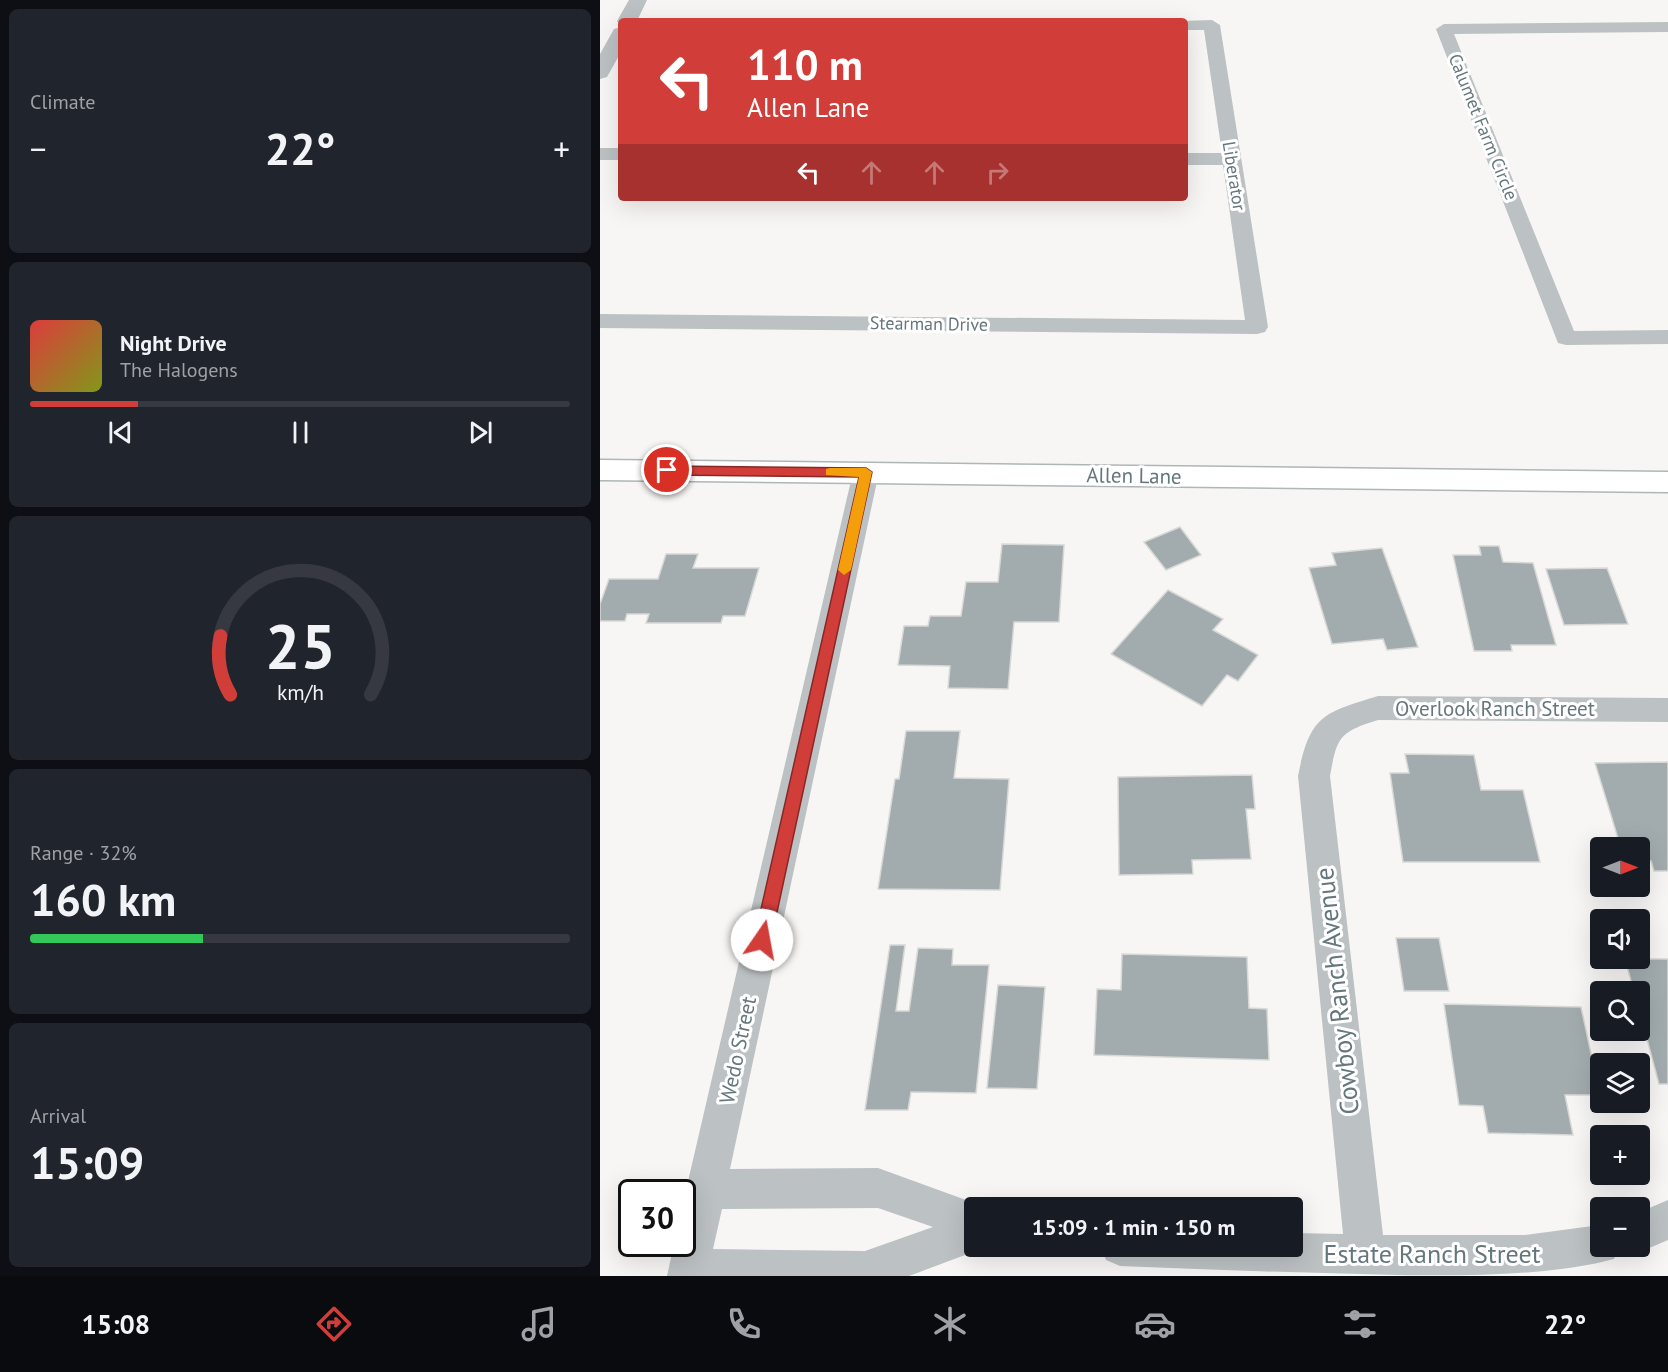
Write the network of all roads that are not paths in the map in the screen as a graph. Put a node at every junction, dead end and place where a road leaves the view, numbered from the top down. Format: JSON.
{"nodes":[{"id":1,"x":638,"y":0,"type":"edge"},
{"id":2,"x":629,"y":18,"type":"edge"},
{"id":3,"x":1188,"y":25,"type":"edge"},
{"id":4,"x":1668,"y":27,"type":"edge"},
{"id":5,"x":618,"y":39,"type":"edge"},
{"id":6,"x":600,"y":73,"type":"edge"},
{"id":7,"x":600,"y":154,"type":"edge"},
{"id":8,"x":618,"y":154,"type":"edge"},
{"id":9,"x":1188,"y":159,"type":"edge"},
{"id":10,"x":1232,"y":159,"type":"junction"},
{"id":11,"x":600,"y":321,"type":"edge"},
{"id":12,"x":1257,"y":327,"type":"joint"},
{"id":13,"x":1668,"y":337,"type":"edge"},
{"id":14,"x":600,"y":470,"type":"edge"},
{"id":15,"x":866,"y":472,"type":"junction"},
{"id":16,"x":1668,"y":482,"type":"edge"},
{"id":17,"x":1668,"y":710,"type":"edge"},
{"id":18,"x":1327,"y":729,"type":"joint"},
{"id":19,"x":707,"y":1190,"type":"junction"},
{"id":20,"x":964,"y":1218,"type":"edge"},
{"id":21,"x":1668,"y":1220,"type":"edge"},
{"id":22,"x":1650,"y":1228,"type":"edge"},
{"id":23,"x":964,"y":1237,"type":"edge"},
{"id":24,"x":1590,"y":1247,"type":"edge"},
{"id":25,"x":1303,"y":1253,"type":"edge"},
{"id":26,"x":1365,"y":1255,"type":"junction"},
{"id":27,"x":687,"y":1273,"type":"edge"}],
"edges":[{"from":1,"to":2,"type":"street"},
{"from":3,"to":10,"type":"street","name":"Liberator"},
{"from":4,"to":13,"type":"street","name":"Calumet Farm Circle"},
{"from":5,"to":6,"type":"street"},
{"from":7,"to":8,"type":"street"},
{"from":9,"to":10,"type":"street"},
{"from":10,"to":12,"type":"street","name":"Liberator"},
{"from":11,"to":12,"type":"street","name":"Stearman Drive"},
{"from":14,"to":15,"type":"main road","name":"Allen Lane"},
{"from":15,"to":16,"type":"main road","name":"Allen Lane"},
{"from":15,"to":19,"type":"street","name":"Wedo Street"},
{"from":17,"to":18,"type":"street","name":"Overlook Ranch Street"},
{"from":18,"to":26,"type":"street","name":"Cowboy Ranch Avenue"},
{"from":19,"to":20,"type":"street"},
{"from":19,"to":27,"type":"street","name":"Wedo Street"},
{"from":21,"to":22,"type":"street"},
{"from":23,"to":27,"type":"street"},
{"from":24,"to":26,"type":"street","name":"Estate Ranch Street"},
{"from":25,"to":26,"type":"street","name":"Estate Ranch Street"}]}
